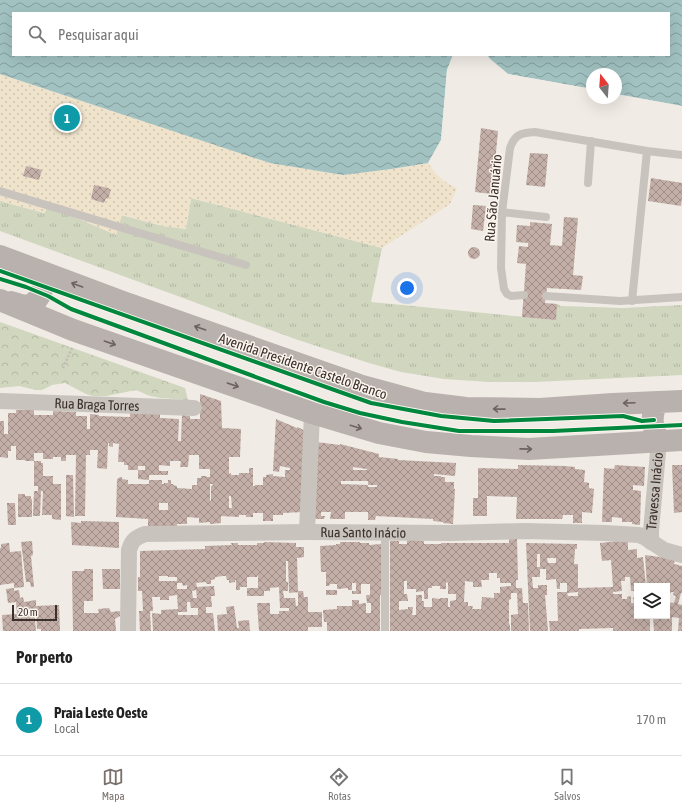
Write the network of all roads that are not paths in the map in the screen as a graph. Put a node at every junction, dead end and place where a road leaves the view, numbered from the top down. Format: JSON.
{"nodes":[{"id":1,"x":591,"y":141,"type":"junction"},
{"id":2,"x":647,"y":151,"type":"junction"},
{"id":3,"x":682,"y":155,"type":"edge"},
{"id":4,"x":588,"y":183,"type":"dead end"},
{"id":5,"x":0,"y":191,"type":"edge"},
{"id":6,"x":502,"y":212,"type":"junction"},
{"id":7,"x":546,"y":216,"type":"dead end"},
{"id":8,"x":0,"y":256,"type":"edge"},
{"id":9,"x":246,"y":264,"type":"dead end"},
{"id":10,"x":38,"y":271,"type":"junction"},
{"id":11,"x":524,"y":295,"type":"dead end"},
{"id":12,"x":546,"y":296,"type":"dead end"},
{"id":13,"x":682,"y":297,"type":"edge"},
{"id":14,"x":0,"y":299,"type":"edge"},
{"id":15,"x":632,"y":301,"type":"junction"},
{"id":16,"x":0,"y":401,"type":"edge"},
{"id":17,"x":682,"y":401,"type":"edge"},
{"id":18,"x":658,"y":402,"type":"junction"},
{"id":19,"x":194,"y":408,"type":"dead end"},
{"id":20,"x":312,"y":413,"type":"junction"},
{"id":21,"x":682,"y":440,"type":"edge"},
{"id":22,"x":659,"y":441,"type":"junction"},
{"id":23,"x":307,"y":532,"type":"junction"},
{"id":24,"x":385,"y":533,"type":"junction"},
{"id":25,"x":651,"y":542,"type":"junction"},
{"id":26,"x":682,"y":555,"type":"edge"},
{"id":27,"x":128,"y":631,"type":"edge"},
{"id":28,"x":385,"y":631,"type":"edge"}],
"edges":[{"from":1,"to":2,"type":"lane","name":"Rua São Januário"},
{"from":1,"to":4,"type":"lane"},
{"from":1,"to":6,"type":"lane","name":"Rua São Januário"},
{"from":2,"to":3,"type":"lane","name":"Rua São Januário"},
{"from":2,"to":15,"type":"lane"},
{"from":5,"to":9,"type":"lane"},
{"from":6,"to":7,"type":"lane"},
{"from":6,"to":11,"type":"lane","name":"Rua São Januário"},
{"from":8,"to":10,"type":"main road","name":"Avenida Presidente Castelo Branco"},
{"from":10,"to":14,"type":"main road"},
{"from":18,"to":10,"type":"main road","name":"Avenida Presidente Castelo Branco","one_way":true},
{"from":12,"to":15,"type":"lane"},
{"from":13,"to":15,"type":"lane"},
{"from":14,"to":20,"type":"main road","one_way":true},
{"from":16,"to":19,"type":"street","name":"Rua Braga Torres"},
{"from":17,"to":18,"type":"main road","name":"Avenida Presidente Castelo Branco"},
{"from":18,"to":22,"type":"main road"},
{"from":20,"to":22,"type":"main road","one_way":true},
{"from":20,"to":23,"type":"street"},
{"from":21,"to":22,"type":"main road"},
{"from":22,"to":25,"type":"street","name":"Travessa Inácio"},
{"from":23,"to":24,"type":"street","name":"Rua Santo Inácio"},
{"from":23,"to":27,"type":"street","name":"Rua Santo Inácio"},
{"from":24,"to":25,"type":"street","name":"Rua Santo Inácio"},
{"from":24,"to":28,"type":"lane"},
{"from":25,"to":26,"type":"street","name":"Rua Santo Inácio"}]}
